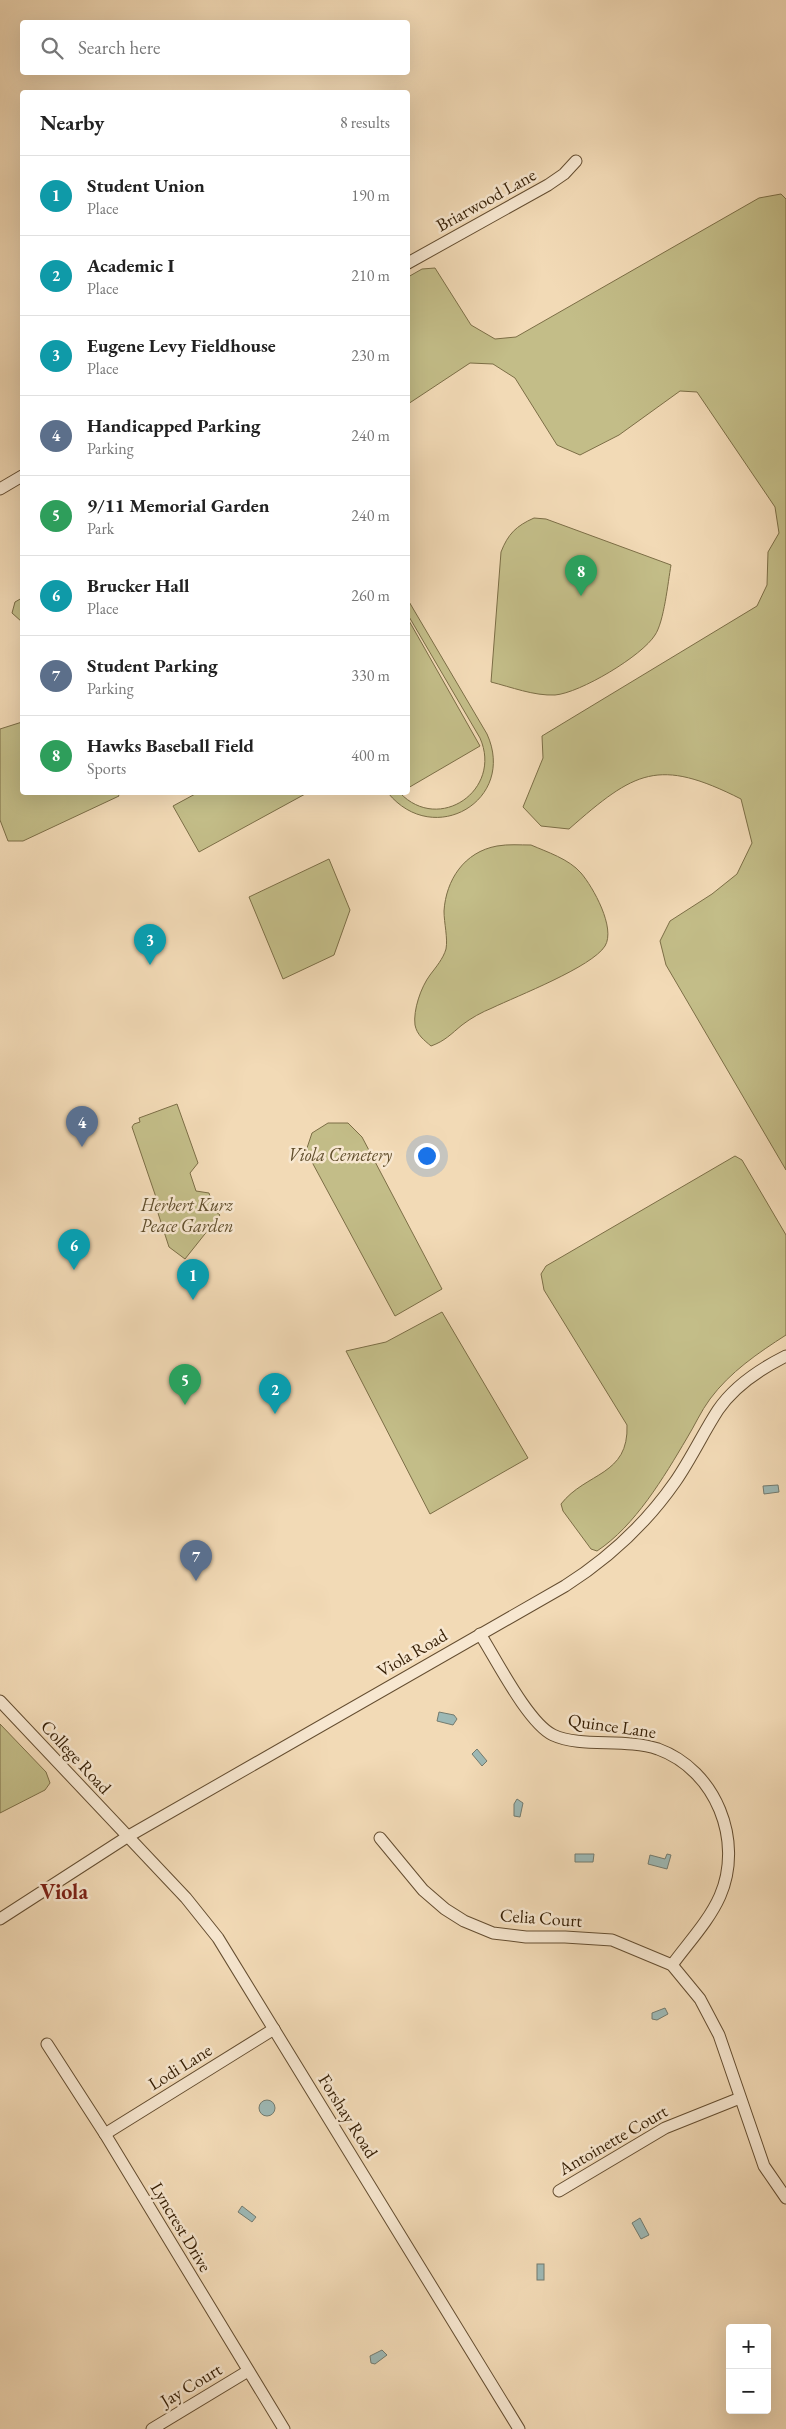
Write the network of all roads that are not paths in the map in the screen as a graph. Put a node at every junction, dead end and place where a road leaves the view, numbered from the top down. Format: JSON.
{"nodes":[{"id":1,"x":576,"y":160,"type":"dead end"},
{"id":2,"x":410,"y":262,"type":"edge"},
{"id":3,"x":20,"y":477,"type":"edge"},
{"id":4,"x":0,"y":489,"type":"edge"},
{"id":5,"x":786,"y":1356,"type":"edge"},
{"id":6,"x":480,"y":1634,"type":"junction"},
{"id":7,"x":0,"y":1701,"type":"edge"},
{"id":8,"x":127,"y":1837,"type":"junction"},
{"id":9,"x":380,"y":1838,"type":"dead end"},
{"id":10,"x":0,"y":1919,"type":"edge"},
{"id":11,"x":672,"y":1964,"type":"junction"},
{"id":12,"x":274,"y":2029,"type":"junction"},
{"id":13,"x":47,"y":2044,"type":"dead end"},
{"id":14,"x":740,"y":2098,"type":"junction"},
{"id":15,"x":105,"y":2134,"type":"junction"},
{"id":16,"x":559,"y":2191,"type":"dead end"},
{"id":17,"x":786,"y":2198,"type":"edge"},
{"id":18,"x":248,"y":2371,"type":"junction"},
{"id":19,"x":152,"y":2429,"type":"edge"},
{"id":20,"x":284,"y":2429,"type":"edge"},
{"id":21,"x":520,"y":2429,"type":"edge"}],
"edges":[{"from":1,"to":2,"type":"street","name":"Briarwood Lane"},
{"from":3,"to":4,"type":"street"},
{"from":5,"to":6,"type":"street","name":"Viola Road"},
{"from":6,"to":8,"type":"street","name":"Viola Road"},
{"from":6,"to":11,"type":"street","name":"Quince Lane"},
{"from":7,"to":8,"type":"street","name":"College Road"},
{"from":8,"to":10,"type":"street","name":"Viola Road"},
{"from":8,"to":12,"type":"street","name":"Forshay Road"},
{"from":9,"to":11,"type":"street","name":"Celia Court"},
{"from":11,"to":14,"type":"street"},
{"from":12,"to":15,"type":"street","name":"Lodi Lane"},
{"from":12,"to":21,"type":"street","name":"Forshay Road"},
{"from":13,"to":15,"type":"street","name":"Lyncrest Drive"},
{"from":14,"to":16,"type":"street","name":"Antoinette Court"},
{"from":14,"to":17,"type":"street"},
{"from":15,"to":18,"type":"street","name":"Lyncrest Drive"},
{"from":18,"to":19,"type":"street","name":"Jay Court"},
{"from":18,"to":20,"type":"street","name":"Lyncrest Drive"}]}
